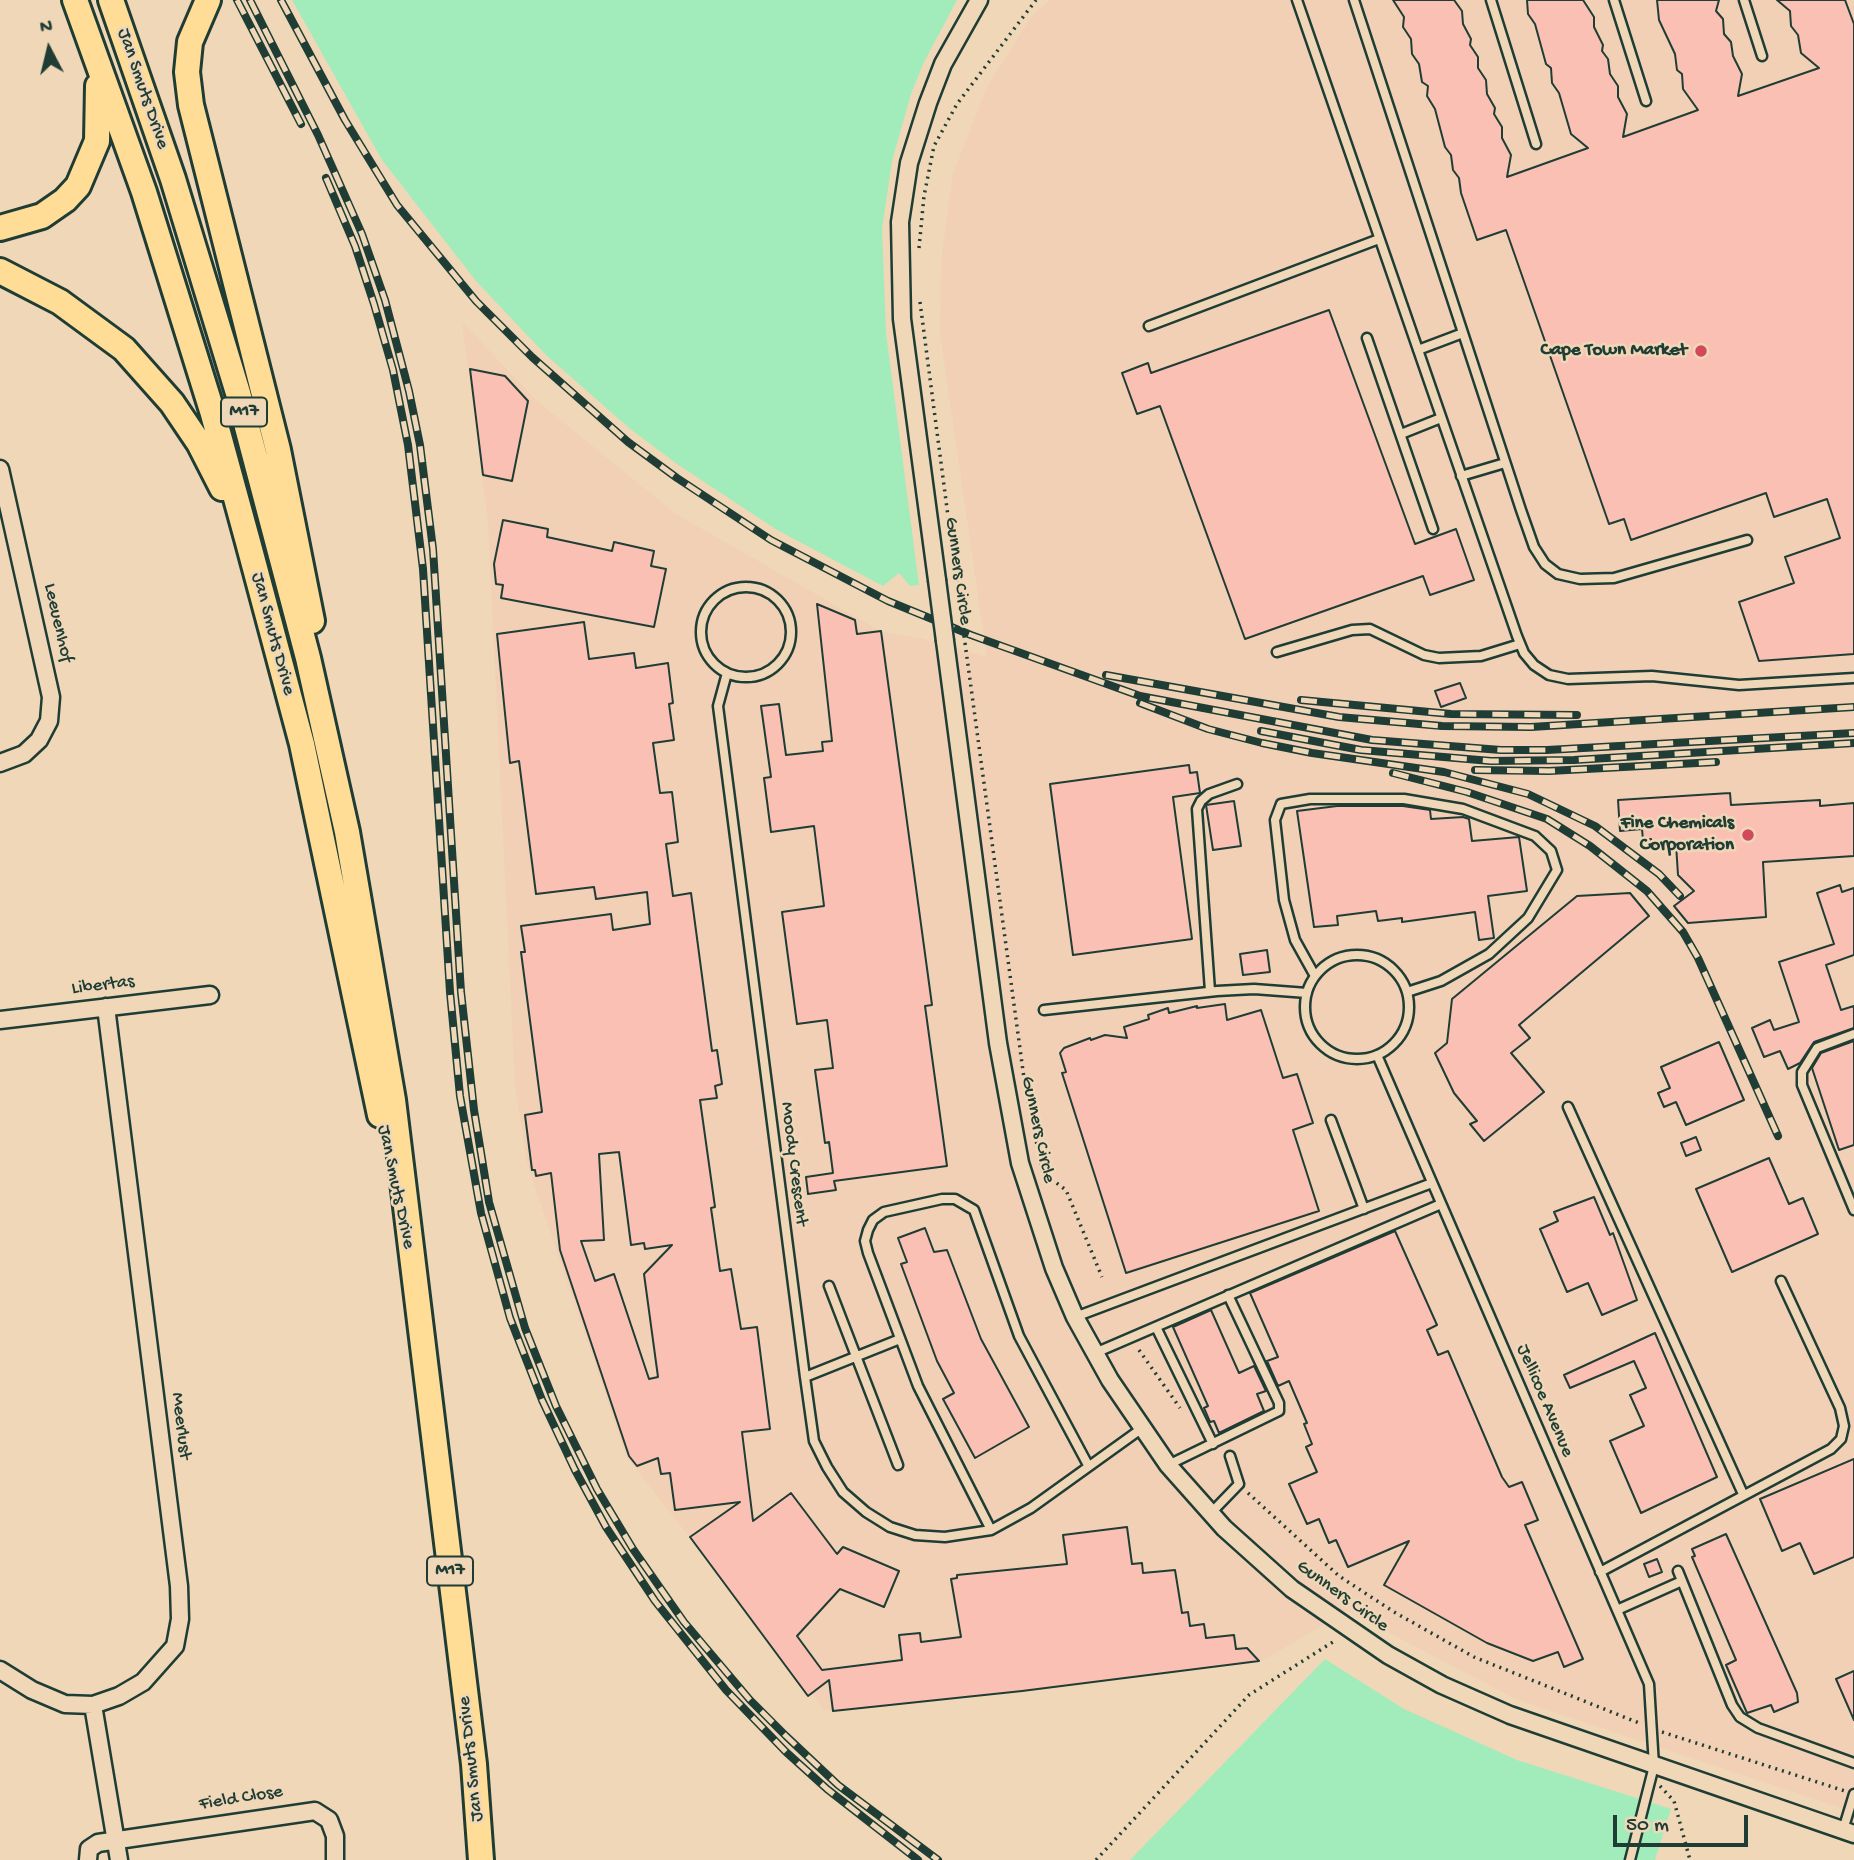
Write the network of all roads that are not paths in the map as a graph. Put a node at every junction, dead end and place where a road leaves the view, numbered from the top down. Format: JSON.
{"nodes":[{"id":1,"x":111,"y":0,"type":"edge"},
{"id":2,"x":208,"y":0,"type":"edge"},
{"id":3,"x":979,"y":0,"type":"edge"},
{"id":4,"x":1297,"y":0,"type":"edge"},
{"id":5,"x":1354,"y":0,"type":"edge"},
{"id":6,"x":1491,"y":0,"type":"edge"},
{"id":7,"x":1614,"y":0,"type":"edge"},
{"id":8,"x":1744,"y":0,"type":"edge"},
{"id":9,"x":78,"y":6,"type":"edge"},
{"id":10,"x":1762,"y":57,"type":"dead end"},
{"id":11,"x":1646,"y":101,"type":"dead end"},
{"id":12,"x":1536,"y":144,"type":"dead end"},
{"id":13,"x":0,"y":228,"type":"edge"},
{"id":14,"x":1379,"y":239,"type":"junction"},
{"id":15,"x":0,"y":271,"type":"edge"},
{"id":16,"x":1149,"y":326,"type":"dead end"},
{"id":17,"x":1463,"y":333,"type":"junction"},
{"id":18,"x":1367,"y":338,"type":"dead end"},
{"id":19,"x":1418,"y":350,"type":"junction"},
{"id":20,"x":1441,"y":418,"type":"junction"},
{"id":21,"x":1401,"y":434,"type":"junction"},
{"id":22,"x":1506,"y":463,"type":"junction"},
{"id":23,"x":0,"y":469,"type":"edge"},
{"id":24,"x":1461,"y":476,"type":"junction"},
{"id":25,"x":1433,"y":529,"type":"dead end"},
{"id":26,"x":1747,"y":540,"type":"dead end"},
{"id":27,"x":248,"y":542,"type":"junction"},
{"id":28,"x":1520,"y":644,"type":"junction"},
{"id":29,"x":1277,"y":652,"type":"dead end"},
{"id":30,"x":727,"y":673,"type":"junction"},
{"id":31,"x":1854,"y":678,"type":"edge"},
{"id":32,"x":324,"y":733,"type":"junction"},
{"id":33,"x":0,"y":763,"type":"edge"},
{"id":34,"x":1237,"y":784,"type":"dead end"},
{"id":35,"x":1315,"y":976,"type":"junction"},
{"id":36,"x":1210,"y":991,"type":"junction"},
{"id":37,"x":1407,"y":992,"type":"junction"},
{"id":38,"x":1307,"y":993,"type":"junction"},
{"id":39,"x":210,"y":995,"type":"dead end"},
{"id":40,"x":106,"y":1007,"type":"junction"},
{"id":41,"x":1044,"y":1010,"type":"dead end"},
{"id":42,"x":0,"y":1020,"type":"edge"},
{"id":43,"x":1854,"y":1034,"type":"edge"},
{"id":44,"x":1377,"y":1055,"type":"junction"},
{"id":45,"x":1568,"y":1107,"type":"dead end"},
{"id":46,"x":1331,"y":1120,"type":"dead end"},
{"id":47,"x":1432,"y":1183,"type":"junction"},
{"id":48,"x":1441,"y":1204,"type":"junction"},
{"id":49,"x":1364,"y":1209,"type":"junction"},
{"id":50,"x":1854,"y":1210,"type":"edge"},
{"id":51,"x":1781,"y":1281,"type":"dead end"},
{"id":52,"x":415,"y":1283,"type":"junction"},
{"id":53,"x":829,"y":1286,"type":"dead end"},
{"id":54,"x":1228,"y":1295,"type":"junction"},
{"id":55,"x":1075,"y":1317,"type":"junction"},
{"id":56,"x":1156,"y":1327,"type":"junction"},
{"id":57,"x":900,"y":1339,"type":"junction"},
{"id":58,"x":1095,"y":1353,"type":"junction"},
{"id":59,"x":856,"y":1357,"type":"junction"},
{"id":60,"x":805,"y":1377,"type":"junction"},
{"id":61,"x":1141,"y":1429,"type":"junction"},
{"id":62,"x":1213,"y":1444,"type":"junction"},
{"id":63,"x":1230,"y":1456,"type":"dead end"},
{"id":64,"x":898,"y":1465,"type":"dead end"},
{"id":65,"x":1087,"y":1465,"type":"junction"},
{"id":66,"x":1168,"y":1465,"type":"junction"},
{"id":67,"x":1743,"y":1494,"type":"junction"},
{"id":68,"x":1211,"y":1513,"type":"junction"},
{"id":69,"x":991,"y":1530,"type":"junction"},
{"id":70,"x":1678,"y":1571,"type":"dead end"},
{"id":71,"x":1601,"y":1572,"type":"junction"},
{"id":72,"x":1682,"y":1581,"type":"junction"},
{"id":73,"x":1617,"y":1610,"type":"junction"},
{"id":74,"x":0,"y":1670,"type":"edge"},
{"id":75,"x":93,"y":1705,"type":"junction"},
{"id":76,"x":1854,"y":1763,"type":"edge"},
{"id":77,"x":1652,"y":1772,"type":"junction"},
{"id":78,"x":1854,"y":1794,"type":"edge"},
{"id":79,"x":1849,"y":1832,"type":"edge"},
{"id":80,"x":116,"y":1840,"type":"junction"},
{"id":81,"x":88,"y":1860,"type":"edge"},
{"id":82,"x":119,"y":1860,"type":"edge"},
{"id":83,"x":335,"y":1860,"type":"edge"},
{"id":84,"x":481,"y":1860,"type":"edge"},
{"id":85,"x":1630,"y":1860,"type":"edge"}],
"edges":[{"from":1,"to":32,"type":"main road","name":"Jan Smuts Drive","number":"M17"},
{"from":2,"to":32,"type":"main road"},
{"from":3,"to":55,"type":"street","name":"Gunners Circle","bridge":true},
{"from":4,"to":14,"type":"lane"},
{"from":5,"to":17,"type":"lane"},
{"from":6,"to":12,"type":"lane"},
{"from":7,"to":11,"type":"lane"},
{"from":8,"to":10,"type":"lane"},
{"from":9,"to":13,"type":"main road"},
{"from":9,"to":27,"type":"main road","name":"Jan Smuts Drive","number":"M17"},
{"from":14,"to":16,"type":"lane"},
{"from":14,"to":19,"type":"lane"},
{"from":15,"to":27,"type":"main road"},
{"from":17,"to":19,"type":"lane"},
{"from":17,"to":22,"type":"lane"},
{"from":18,"to":21,"type":"lane"},
{"from":19,"to":20,"type":"lane"},
{"from":20,"to":21,"type":"lane"},
{"from":20,"to":24,"type":"lane"},
{"from":21,"to":25,"type":"lane"},
{"from":22,"to":24,"type":"lane"},
{"from":22,"to":26,"type":"lane"},
{"from":23,"to":33,"type":"street","name":"Leeuenhof"},
{"from":24,"to":28,"type":"lane"},
{"from":27,"to":52,"type":"main road","name":"Jan Smuts Drive","number":"M17"},
{"from":28,"to":29,"type":"lane"},
{"from":28,"to":31,"type":"lane"},
{"from":30,"to":30,"type":"lane"},
{"from":30,"to":60,"type":"lane","name":"Moody Crescent"},
{"from":32,"to":52,"type":"main road","name":"Jan Smuts Drive","number":"M17"},
{"from":34,"to":36,"type":"lane"},
{"from":35,"to":37,"type":"lane"},
{"from":35,"to":37,"type":"lane"},
{"from":35,"to":38,"type":"lane"},
{"from":36,"to":38,"type":"lane"},
{"from":36,"to":41,"type":"lane"},
{"from":37,"to":44,"type":"lane"},
{"from":38,"to":44,"type":"lane"},
{"from":39,"to":40,"type":"street","name":"Libertas"},
{"from":40,"to":42,"type":"street","name":"Libertas"},
{"from":40,"to":75,"type":"street","name":"Meerlust"},
{"from":43,"to":50,"type":"lane"},
{"from":44,"to":47,"type":"lane","name":"Jellicoe Avenue"},
{"from":45,"to":67,"type":"lane"},
{"from":46,"to":49,"type":"lane"},
{"from":47,"to":48,"type":"lane","name":"Jellicoe Avenue"},
{"from":47,"to":49,"type":"lane"},
{"from":48,"to":54,"type":"lane"},
{"from":48,"to":71,"type":"lane","name":"Jellicoe Avenue"},
{"from":49,"to":55,"type":"lane"},
{"from":51,"to":67,"type":"lane"},
{"from":52,"to":84,"type":"main road","name":"Jan Smuts Drive","number":"M17"},
{"from":53,"to":59,"type":"lane"},
{"from":54,"to":56,"type":"lane"},
{"from":54,"to":62,"type":"lane"},
{"from":55,"to":58,"type":"street","name":"Gunners Circle"},
{"from":56,"to":58,"type":"lane"},
{"from":56,"to":62,"type":"lane"},
{"from":57,"to":59,"type":"lane"},
{"from":57,"to":65,"type":"lane"},
{"from":57,"to":69,"type":"lane"},
{"from":58,"to":61,"type":"street","name":"Gunners Circle"},
{"from":59,"to":60,"type":"lane"},
{"from":59,"to":64,"type":"lane"},
{"from":60,"to":69,"type":"lane","name":"Moody Crescent"},
{"from":61,"to":65,"type":"lane","name":"Moody Crescent"},
{"from":61,"to":66,"type":"street","name":"Gunners Circle"},
{"from":62,"to":66,"type":"lane"},
{"from":63,"to":68,"type":"lane"},
{"from":65,"to":69,"type":"lane","name":"Moody Crescent"},
{"from":66,"to":68,"type":"street","name":"Gunners Circle"},
{"from":67,"to":71,"type":"lane"},
{"from":68,"to":77,"type":"street","name":"Gunners Circle"},
{"from":70,"to":72,"type":"lane"},
{"from":71,"to":73,"type":"lane","name":"Jellicoe Avenue"},
{"from":72,"to":73,"type":"lane"},
{"from":72,"to":76,"type":"lane"},
{"from":73,"to":77,"type":"lane","name":"Jellicoe Avenue"},
{"from":74,"to":75,"type":"street","name":"Meerlust"},
{"from":75,"to":80,"type":"street"},
{"from":77,"to":79,"type":"street","name":"Gunners Circle"},
{"from":77,"to":85,"type":"lane","name":"Jellicoe Avenue"},
{"from":78,"to":79,"type":"lane"},
{"from":80,"to":81,"type":"street","name":"Field Close"},
{"from":80,"to":82,"type":"street"},
{"from":80,"to":83,"type":"street","name":"Field Close"}]}
